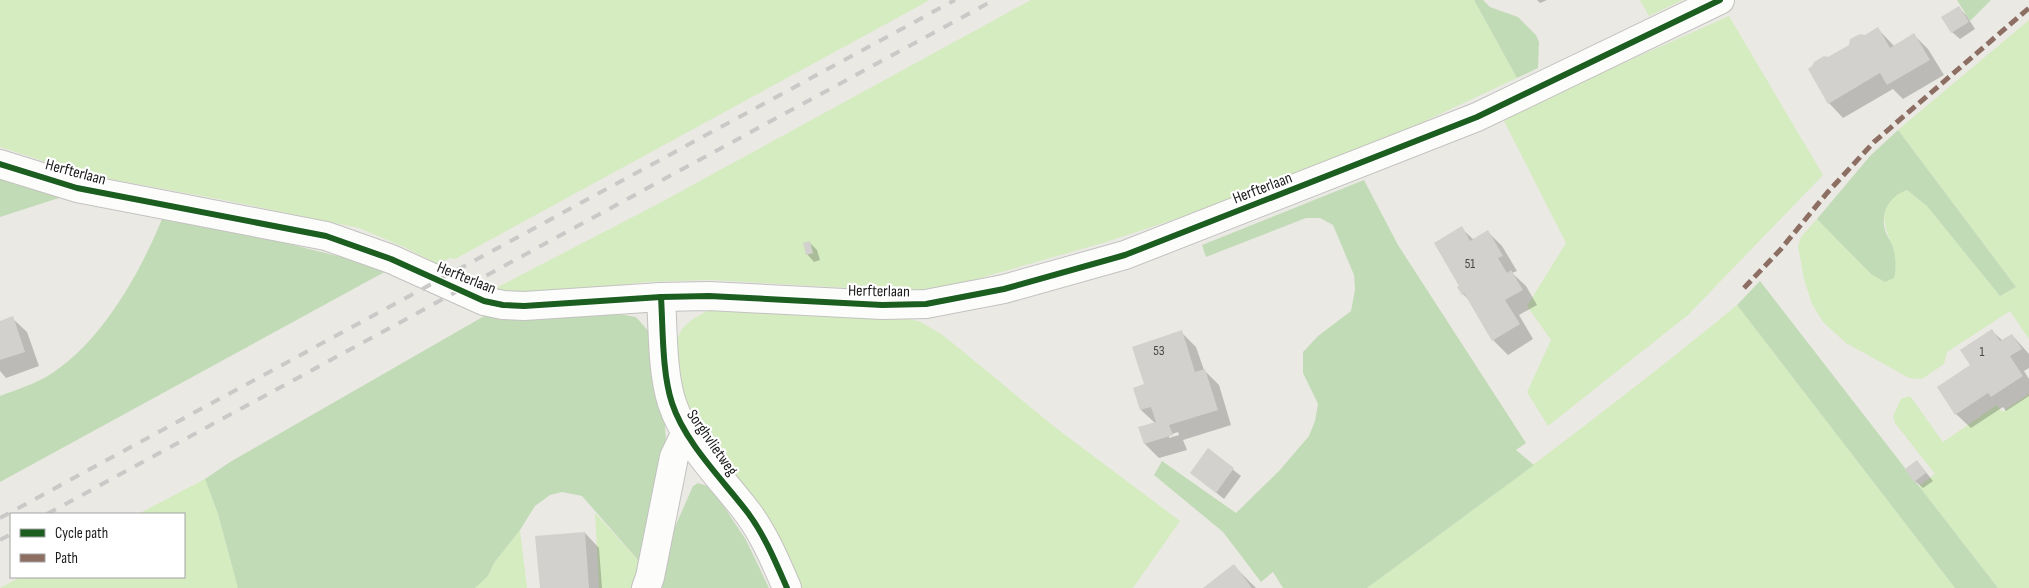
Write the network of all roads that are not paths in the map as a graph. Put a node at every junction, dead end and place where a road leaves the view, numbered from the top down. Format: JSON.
{"nodes":[{"id":1,"x":1720,"y":0,"type":"edge"},
{"id":2,"x":0,"y":164,"type":"edge"},
{"id":3,"x":661,"y":297,"type":"junction"},
{"id":4,"x":686,"y":432,"type":"junction"},
{"id":5,"x":646,"y":588,"type":"edge"},
{"id":6,"x":787,"y":588,"type":"edge"}],
"edges":[{"from":1,"to":3,"type":"street","name":"Herfterlaan"},
{"from":2,"to":3,"type":"street","name":"Herfterlaan"},
{"from":3,"to":4,"type":"street","name":"Sorghvlietweg"},
{"from":4,"to":5,"type":"street","name":"Sorghvlietweg"},
{"from":4,"to":6,"type":"street","name":"Sorghvlietweg"}]}
